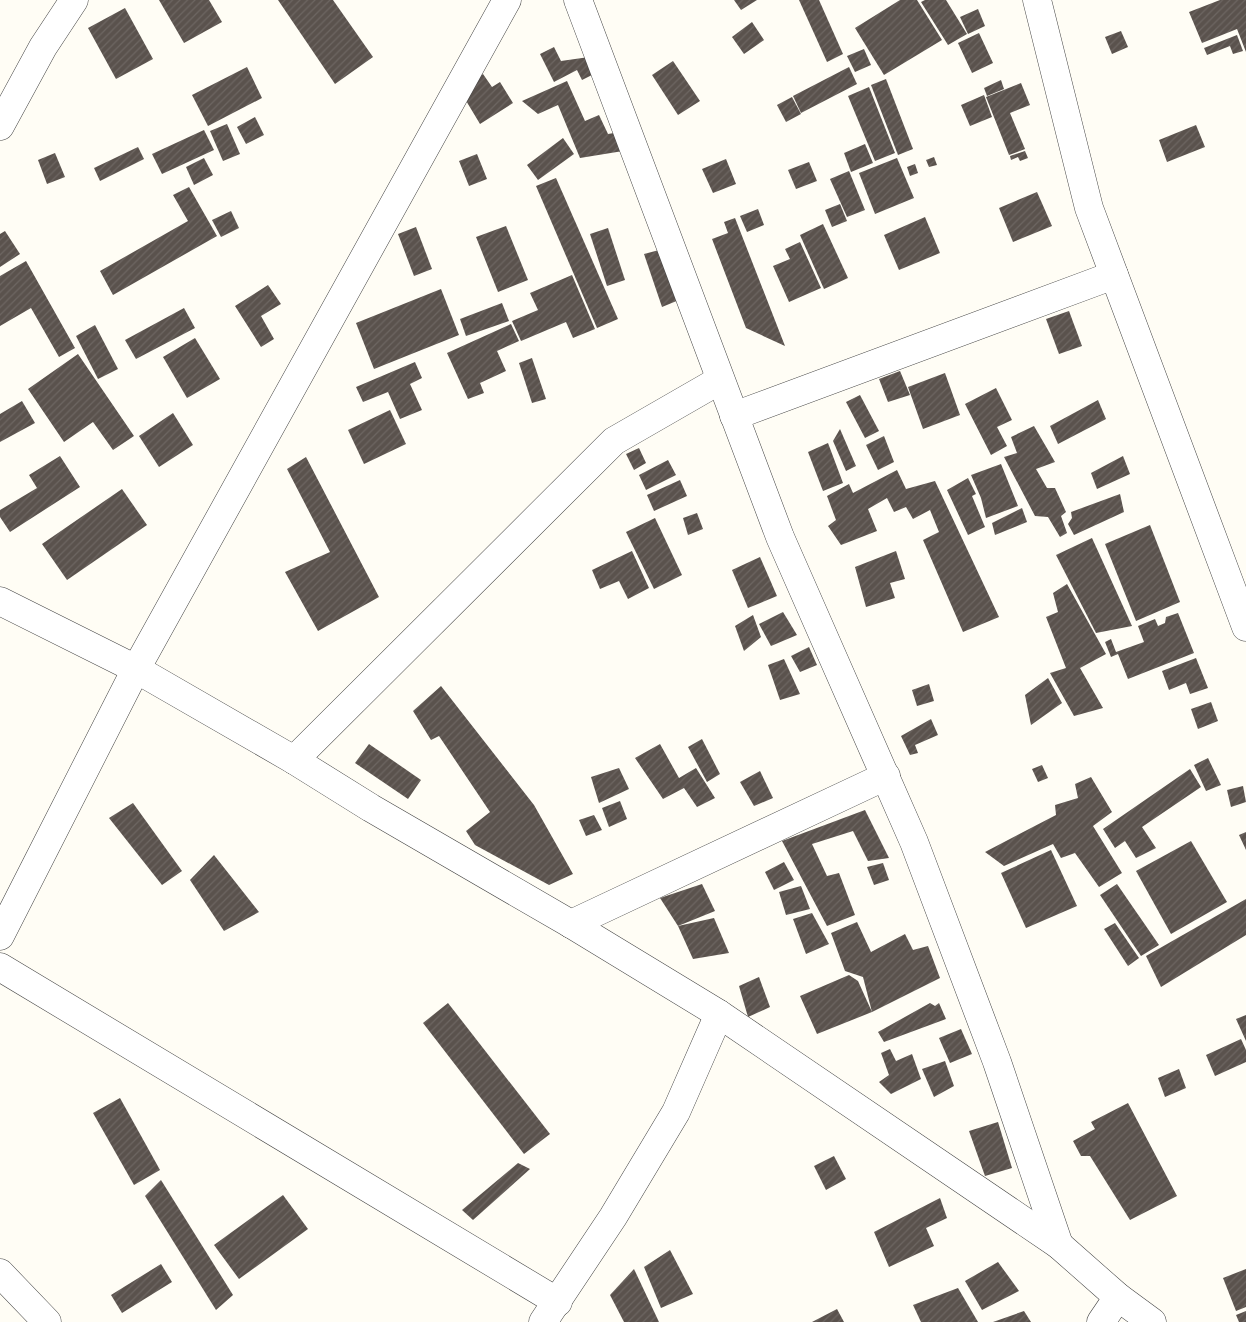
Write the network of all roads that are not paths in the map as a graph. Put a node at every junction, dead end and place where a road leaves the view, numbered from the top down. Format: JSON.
{"nodes":[{"id":1,"x":74,"y":0,"type":"edge"},
{"id":2,"x":507,"y":0,"type":"edge"},
{"id":3,"x":578,"y":0,"type":"edge"},
{"id":4,"x":1037,"y":0,"type":"edge"},
{"id":5,"x":0,"y":126,"type":"edge"},
{"id":6,"x":1114,"y":275,"type":"junction"},
{"id":7,"x":720,"y":380,"type":"junction"},
{"id":8,"x":734,"y":416,"type":"junction"},
{"id":9,"x":0,"y":601,"type":"edge"},
{"id":10,"x":1245,"y":620,"type":"edge"},
{"id":11,"x":136,"y":669,"type":"junction"},
{"id":12,"x":294,"y":760,"type":"junction"},
{"id":13,"x":886,"y":776,"type":"junction"},
{"id":14,"x":571,"y":924,"type":"junction"},
{"id":15,"x":0,"y":936,"type":"edge"},
{"id":16,"x":0,"y":968,"type":"edge"},
{"id":17,"x":719,"y":1014,"type":"junction"},
{"id":18,"x":1059,"y":1245,"type":"junction"},
{"id":19,"x":0,"y":1273,"type":"edge"},
{"id":20,"x":1118,"y":1297,"type":"junction"},
{"id":21,"x":551,"y":1312,"type":"edge"},
{"id":22,"x":47,"y":1322,"type":"edge"},
{"id":23,"x":1101,"y":1322,"type":"edge"},
{"id":24,"x":1152,"y":1322,"type":"edge"}],
"edges":[{"from":1,"to":5,"type":"street"},
{"from":2,"to":11,"type":"street"},
{"from":3,"to":7,"type":"street"},
{"from":4,"to":6,"type":"street"},
{"from":6,"to":8,"type":"street"},
{"from":6,"to":10,"type":"street"},
{"from":7,"to":8,"type":"street"},
{"from":7,"to":12,"type":"street"},
{"from":8,"to":13,"type":"street"},
{"from":9,"to":11,"type":"street"},
{"from":11,"to":12,"type":"street"},
{"from":11,"to":15,"type":"street"},
{"from":12,"to":14,"type":"street"},
{"from":13,"to":14,"type":"street"},
{"from":13,"to":18,"type":"street"},
{"from":14,"to":17,"type":"street"},
{"from":16,"to":21,"type":"street"},
{"from":17,"to":18,"type":"street"},
{"from":17,"to":21,"type":"street"},
{"from":18,"to":20,"type":"street"},
{"from":19,"to":22,"type":"street"},
{"from":20,"to":23,"type":"street"},
{"from":20,"to":24,"type":"street"}]}
